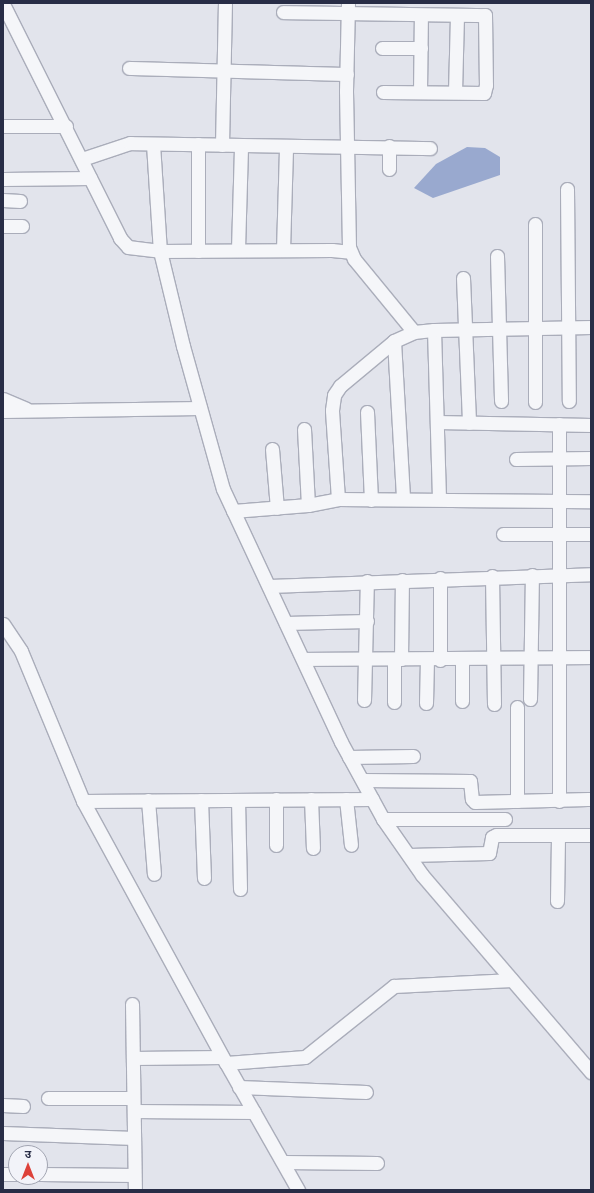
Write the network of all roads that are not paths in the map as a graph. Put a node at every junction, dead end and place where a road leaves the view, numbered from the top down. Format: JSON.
{"nodes":[{"id":1,"x":225,"y":3,"type":"edge"},
{"id":2,"x":3,"y":4,"type":"edge"},
{"id":3,"x":348,"y":9,"type":"edge"},
{"id":4,"x":283,"y":12,"type":"dead end"},
{"id":5,"x":421,"y":15,"type":"junction"},
{"id":6,"x":457,"y":15,"type":"junction"},
{"id":7,"x":382,"y":48,"type":"dead end"},
{"id":8,"x":421,"y":48,"type":"junction"},
{"id":9,"x":129,"y":68,"type":"dead end"},
{"id":10,"x":224,"y":70,"type":"junction"},
{"id":11,"x":347,"y":74,"type":"junction"},
{"id":12,"x":383,"y":92,"type":"dead end"},
{"id":13,"x":420,"y":92,"type":"junction"},
{"id":14,"x":455,"y":92,"type":"junction"},
{"id":15,"x":3,"y":126,"type":"edge"},
{"id":16,"x":66,"y":126,"type":"junction"},
{"id":17,"x":153,"y":144,"type":"junction"},
{"id":18,"x":198,"y":144,"type":"junction"},
{"id":19,"x":222,"y":145,"type":"junction"},
{"id":20,"x":241,"y":145,"type":"junction"},
{"id":21,"x":286,"y":146,"type":"junction"},
{"id":22,"x":347,"y":146,"type":"junction"},
{"id":23,"x":389,"y":146,"type":"junction"},
{"id":24,"x":430,"y":148,"type":"dead end"},
{"id":25,"x":82,"y":159,"type":"junction"},
{"id":26,"x":389,"y":168,"type":"dead end"},
{"id":27,"x":90,"y":178,"type":"junction"},
{"id":28,"x":3,"y":179,"type":"edge"},
{"id":29,"x":568,"y":189,"type":"dead end"},
{"id":30,"x":3,"y":200,"type":"edge"},
{"id":31,"x":20,"y":201,"type":"dead end"},
{"id":32,"x":535,"y":224,"type":"dead end"},
{"id":33,"x":3,"y":226,"type":"edge"},
{"id":34,"x":22,"y":226,"type":"dead end"},
{"id":35,"x":238,"y":250,"type":"junction"},
{"id":36,"x":284,"y":250,"type":"junction"},
{"id":37,"x":160,"y":251,"type":"junction"},
{"id":38,"x":198,"y":251,"type":"junction"},
{"id":39,"x":350,"y":252,"type":"junction"},
{"id":40,"x":497,"y":256,"type":"dead end"},
{"id":41,"x":463,"y":278,"type":"dead end"},
{"id":42,"x":568,"y":327,"type":"junction"},
{"id":43,"x":591,"y":327,"type":"edge"},
{"id":44,"x":499,"y":328,"type":"junction"},
{"id":45,"x":535,"y":328,"type":"junction"},
{"id":46,"x":465,"y":329,"type":"junction"},
{"id":47,"x":434,"y":330,"type":"junction"},
{"id":48,"x":414,"y":332,"type":"junction"},
{"id":49,"x":394,"y":341,"type":"junction"},
{"id":50,"x":3,"y":399,"type":"edge"},
{"id":51,"x":501,"y":401,"type":"dead end"},
{"id":52,"x":569,"y":401,"type":"dead end"},
{"id":53,"x":535,"y":402,"type":"dead end"},
{"id":54,"x":200,"y":408,"type":"junction"},
{"id":55,"x":3,"y":411,"type":"edge"},
{"id":56,"x":30,"y":411,"type":"junction"},
{"id":57,"x":367,"y":412,"type":"dead end"},
{"id":58,"x":437,"y":422,"type":"junction"},
{"id":59,"x":468,"y":423,"type":"junction"},
{"id":60,"x":559,"y":424,"type":"junction"},
{"id":61,"x":591,"y":425,"type":"edge"},
{"id":62,"x":304,"y":429,"type":"dead end"},
{"id":63,"x":272,"y":448,"type":"dead end"},
{"id":64,"x":591,"y":458,"type":"edge"},
{"id":65,"x":516,"y":459,"type":"dead end"},
{"id":66,"x":559,"y":459,"type":"junction"},
{"id":67,"x":403,"y":498,"type":"junction"},
{"id":68,"x":439,"y":498,"type":"junction"},
{"id":69,"x":338,"y":499,"type":"junction"},
{"id":70,"x":371,"y":500,"type":"junction"},
{"id":71,"x":558,"y":501,"type":"junction"},
{"id":72,"x":591,"y":501,"type":"edge"},
{"id":73,"x":308,"y":505,"type":"junction"},
{"id":74,"x":277,"y":508,"type":"junction"},
{"id":75,"x":233,"y":511,"type":"junction"},
{"id":76,"x":503,"y":534,"type":"dead end"},
{"id":77,"x":559,"y":534,"type":"junction"},
{"id":78,"x":591,"y":534,"type":"edge"},
{"id":79,"x":532,"y":574,"type":"junction"},
{"id":80,"x":560,"y":574,"type":"junction"},
{"id":81,"x":591,"y":574,"type":"edge"},
{"id":82,"x":492,"y":576,"type":"junction"},
{"id":83,"x":440,"y":578,"type":"junction"},
{"id":84,"x":402,"y":580,"type":"junction"},
{"id":85,"x":367,"y":581,"type":"junction"},
{"id":86,"x":269,"y":586,"type":"junction"},
{"id":87,"x":367,"y":621,"type":"junction"},
{"id":88,"x":286,"y":623,"type":"junction"},
{"id":89,"x":4,"y":628,"type":"edge"},
{"id":90,"x":493,"y":657,"type":"junction"},
{"id":91,"x":560,"y":657,"type":"junction"},
{"id":92,"x":591,"y":657,"type":"edge"},
{"id":93,"x":531,"y":658,"type":"junction"},
{"id":94,"x":303,"y":659,"type":"junction"},
{"id":95,"x":364,"y":659,"type":"junction"},
{"id":96,"x":397,"y":659,"type":"junction"},
{"id":97,"x":462,"y":659,"type":"junction"},
{"id":98,"x":427,"y":660,"type":"junction"},
{"id":99,"x":440,"y":660,"type":"junction"},
{"id":100,"x":530,"y":699,"type":"dead end"},
{"id":101,"x":364,"y":700,"type":"dead end"},
{"id":102,"x":462,"y":701,"type":"dead end"},
{"id":103,"x":394,"y":702,"type":"dead end"},
{"id":104,"x":426,"y":703,"type":"dead end"},
{"id":105,"x":494,"y":704,"type":"dead end"},
{"id":106,"x":517,"y":707,"type":"dead end"},
{"id":107,"x":413,"y":756,"type":"dead end"},
{"id":108,"x":349,"y":757,"type":"junction"},
{"id":109,"x":363,"y":780,"type":"junction"},
{"id":110,"x":276,"y":799,"type":"junction"},
{"id":111,"x":311,"y":799,"type":"junction"},
{"id":112,"x":346,"y":799,"type":"junction"},
{"id":113,"x":372,"y":799,"type":"junction"},
{"id":114,"x":591,"y":799,"type":"edge"},
{"id":115,"x":148,"y":800,"type":"junction"},
{"id":116,"x":201,"y":800,"type":"junction"},
{"id":117,"x":238,"y":800,"type":"junction"},
{"id":118,"x":83,"y":801,"type":"junction"},
{"id":119,"x":517,"y":801,"type":"junction"},
{"id":120,"x":559,"y":801,"type":"junction"},
{"id":121,"x":383,"y":819,"type":"junction"},
{"id":122,"x":505,"y":819,"type":"dead end"},
{"id":123,"x":558,"y":835,"type":"junction"},
{"id":124,"x":591,"y":835,"type":"edge"},
{"id":125,"x":276,"y":845,"type":"dead end"},
{"id":126,"x":351,"y":845,"type":"dead end"},
{"id":127,"x":313,"y":848,"type":"dead end"},
{"id":128,"x":409,"y":855,"type":"junction"},
{"id":129,"x":154,"y":874,"type":"dead end"},
{"id":130,"x":204,"y":878,"type":"dead end"},
{"id":131,"x":240,"y":889,"type":"dead end"},
{"id":132,"x":557,"y":901,"type":"dead end"},
{"id":133,"x":512,"y":980,"type":"junction"},
{"id":134,"x":132,"y":1004,"type":"dead end"},
{"id":135,"x":133,"y":1058,"type":"junction"},
{"id":136,"x":224,"y":1060,"type":"junction"},
{"id":137,"x":591,"y":1072,"type":"edge"},
{"id":138,"x":239,"y":1087,"type":"junction"},
{"id":139,"x":366,"y":1092,"type":"dead end"},
{"id":140,"x":48,"y":1098,"type":"dead end"},
{"id":141,"x":133,"y":1098,"type":"junction"},
{"id":142,"x":3,"y":1105,"type":"edge"},
{"id":143,"x":23,"y":1106,"type":"dead end"},
{"id":144,"x":134,"y":1111,"type":"junction"},
{"id":145,"x":254,"y":1112,"type":"junction"},
{"id":146,"x":3,"y":1133,"type":"edge"},
{"id":147,"x":134,"y":1138,"type":"junction"},
{"id":148,"x":284,"y":1162,"type":"junction"},
{"id":149,"x":377,"y":1163,"type":"dead end"},
{"id":150,"x":48,"y":1174,"type":"edge"},
{"id":151,"x":134,"y":1175,"type":"junction"},
{"id":152,"x":135,"y":1190,"type":"edge"},
{"id":153,"x":298,"y":1190,"type":"edge"}],
"edges":[{"from":1,"to":10,"type":"street"},
{"from":2,"to":16,"type":"street"},
{"from":3,"to":4,"type":"street"},
{"from":3,"to":5,"type":"street"},
{"from":3,"to":11,"type":"street"},
{"from":5,"to":6,"type":"street"},
{"from":5,"to":8,"type":"street"},
{"from":6,"to":14,"type":"street"},
{"from":6,"to":14,"type":"street"},
{"from":7,"to":8,"type":"street"},
{"from":8,"to":13,"type":"street"},
{"from":9,"to":10,"type":"street"},
{"from":10,"to":11,"type":"street"},
{"from":10,"to":19,"type":"street"},
{"from":11,"to":22,"type":"street"},
{"from":12,"to":13,"type":"street"},
{"from":13,"to":14,"type":"street"},
{"from":15,"to":16,"type":"street"},
{"from":16,"to":25,"type":"street"},
{"from":17,"to":18,"type":"street"},
{"from":17,"to":25,"type":"street"},
{"from":17,"to":37,"type":"street"},
{"from":18,"to":19,"type":"street"},
{"from":18,"to":38,"type":"street"},
{"from":19,"to":20,"type":"street"},
{"from":20,"to":21,"type":"street"},
{"from":20,"to":35,"type":"street"},
{"from":21,"to":22,"type":"street"},
{"from":21,"to":36,"type":"street"},
{"from":22,"to":23,"type":"street"},
{"from":22,"to":39,"type":"street"},
{"from":23,"to":24,"type":"street"},
{"from":23,"to":26,"type":"street"},
{"from":25,"to":27,"type":"street"},
{"from":27,"to":28,"type":"street"},
{"from":27,"to":37,"type":"street"},
{"from":29,"to":42,"type":"street"},
{"from":30,"to":31,"type":"street"},
{"from":32,"to":45,"type":"street"},
{"from":33,"to":34,"type":"street"},
{"from":35,"to":36,"type":"street"},
{"from":35,"to":38,"type":"street"},
{"from":36,"to":39,"type":"street"},
{"from":37,"to":38,"type":"street"},
{"from":37,"to":54,"type":"street"},
{"from":39,"to":48,"type":"street"},
{"from":40,"to":44,"type":"street"},
{"from":41,"to":46,"type":"street"},
{"from":42,"to":43,"type":"street"},
{"from":42,"to":45,"type":"street"},
{"from":42,"to":52,"type":"street"},
{"from":44,"to":45,"type":"street"},
{"from":44,"to":46,"type":"street"},
{"from":44,"to":51,"type":"street"},
{"from":45,"to":53,"type":"street"},
{"from":46,"to":47,"type":"street"},
{"from":46,"to":59,"type":"street"},
{"from":47,"to":48,"type":"street"},
{"from":47,"to":58,"type":"street"},
{"from":48,"to":49,"type":"street"},
{"from":49,"to":67,"type":"street"},
{"from":49,"to":69,"type":"street"},
{"from":50,"to":56,"type":"street"},
{"from":54,"to":56,"type":"street"},
{"from":54,"to":75,"type":"street"},
{"from":55,"to":56,"type":"street"},
{"from":57,"to":70,"type":"street"},
{"from":58,"to":59,"type":"street"},
{"from":58,"to":68,"type":"street"},
{"from":59,"to":60,"type":"street"},
{"from":60,"to":61,"type":"street"},
{"from":60,"to":66,"type":"street"},
{"from":62,"to":73,"type":"street"},
{"from":63,"to":74,"type":"street"},
{"from":64,"to":66,"type":"street"},
{"from":65,"to":66,"type":"street"},
{"from":66,"to":71,"type":"street"},
{"from":67,"to":68,"type":"street"},
{"from":67,"to":70,"type":"street"},
{"from":68,"to":71,"type":"street"},
{"from":69,"to":70,"type":"street"},
{"from":69,"to":73,"type":"street"},
{"from":71,"to":72,"type":"street"},
{"from":71,"to":77,"type":"street"},
{"from":73,"to":74,"type":"street"},
{"from":74,"to":75,"type":"street"},
{"from":75,"to":86,"type":"street"},
{"from":76,"to":77,"type":"street"},
{"from":77,"to":78,"type":"street"},
{"from":77,"to":80,"type":"street"},
{"from":79,"to":80,"type":"street"},
{"from":79,"to":82,"type":"street"},
{"from":79,"to":93,"type":"street"},
{"from":80,"to":81,"type":"street"},
{"from":80,"to":91,"type":"street"},
{"from":82,"to":83,"type":"street"},
{"from":82,"to":90,"type":"street"},
{"from":83,"to":84,"type":"street"},
{"from":83,"to":99,"type":"street"},
{"from":84,"to":85,"type":"street"},
{"from":84,"to":96,"type":"street"},
{"from":85,"to":86,"type":"street"},
{"from":85,"to":87,"type":"street"},
{"from":86,"to":88,"type":"street"},
{"from":87,"to":88,"type":"street"},
{"from":87,"to":95,"type":"street"},
{"from":88,"to":94,"type":"street"},
{"from":89,"to":118,"type":"street"},
{"from":90,"to":93,"type":"street"},
{"from":90,"to":97,"type":"street"},
{"from":90,"to":105,"type":"street"},
{"from":91,"to":92,"type":"street"},
{"from":91,"to":93,"type":"street"},
{"from":91,"to":120,"type":"street"},
{"from":93,"to":100,"type":"street"},
{"from":94,"to":95,"type":"street"},
{"from":94,"to":108,"type":"street"},
{"from":95,"to":96,"type":"street"},
{"from":95,"to":101,"type":"street"},
{"from":96,"to":98,"type":"street"},
{"from":96,"to":103,"type":"street"},
{"from":97,"to":99,"type":"street"},
{"from":97,"to":102,"type":"street"},
{"from":98,"to":99,"type":"street"},
{"from":98,"to":104,"type":"street"},
{"from":106,"to":119,"type":"street"},
{"from":107,"to":108,"type":"street"},
{"from":108,"to":109,"type":"street"},
{"from":109,"to":113,"type":"street"},
{"from":109,"to":119,"type":"street"},
{"from":110,"to":111,"type":"street"},
{"from":110,"to":117,"type":"street"},
{"from":110,"to":125,"type":"street"},
{"from":111,"to":112,"type":"street"},
{"from":111,"to":127,"type":"street"},
{"from":112,"to":113,"type":"street"},
{"from":112,"to":126,"type":"street"},
{"from":113,"to":121,"type":"street"},
{"from":114,"to":120,"type":"street"},
{"from":115,"to":116,"type":"street"},
{"from":115,"to":118,"type":"street"},
{"from":115,"to":129,"type":"street"},
{"from":116,"to":117,"type":"street"},
{"from":116,"to":130,"type":"street"},
{"from":117,"to":131,"type":"street"},
{"from":118,"to":136,"type":"street"},
{"from":119,"to":120,"type":"street"},
{"from":121,"to":122,"type":"street"},
{"from":121,"to":128,"type":"street"},
{"from":123,"to":124,"type":"street"},
{"from":123,"to":128,"type":"street"},
{"from":123,"to":132,"type":"street"},
{"from":128,"to":133,"type":"street"},
{"from":133,"to":136,"type":"street"},
{"from":133,"to":137,"type":"street"},
{"from":134,"to":135,"type":"street"},
{"from":135,"to":136,"type":"street"},
{"from":135,"to":141,"type":"street"},
{"from":136,"to":138,"type":"street"},
{"from":138,"to":139,"type":"street"},
{"from":138,"to":145,"type":"street"},
{"from":140,"to":141,"type":"street"},
{"from":141,"to":144,"type":"street"},
{"from":142,"to":143,"type":"street"},
{"from":144,"to":145,"type":"street"},
{"from":144,"to":147,"type":"street"},
{"from":145,"to":148,"type":"street"},
{"from":146,"to":147,"type":"street"},
{"from":147,"to":151,"type":"street"},
{"from":148,"to":149,"type":"street"},
{"from":148,"to":153,"type":"street"},
{"from":150,"to":151,"type":"street"},
{"from":151,"to":152,"type":"street"}]}
